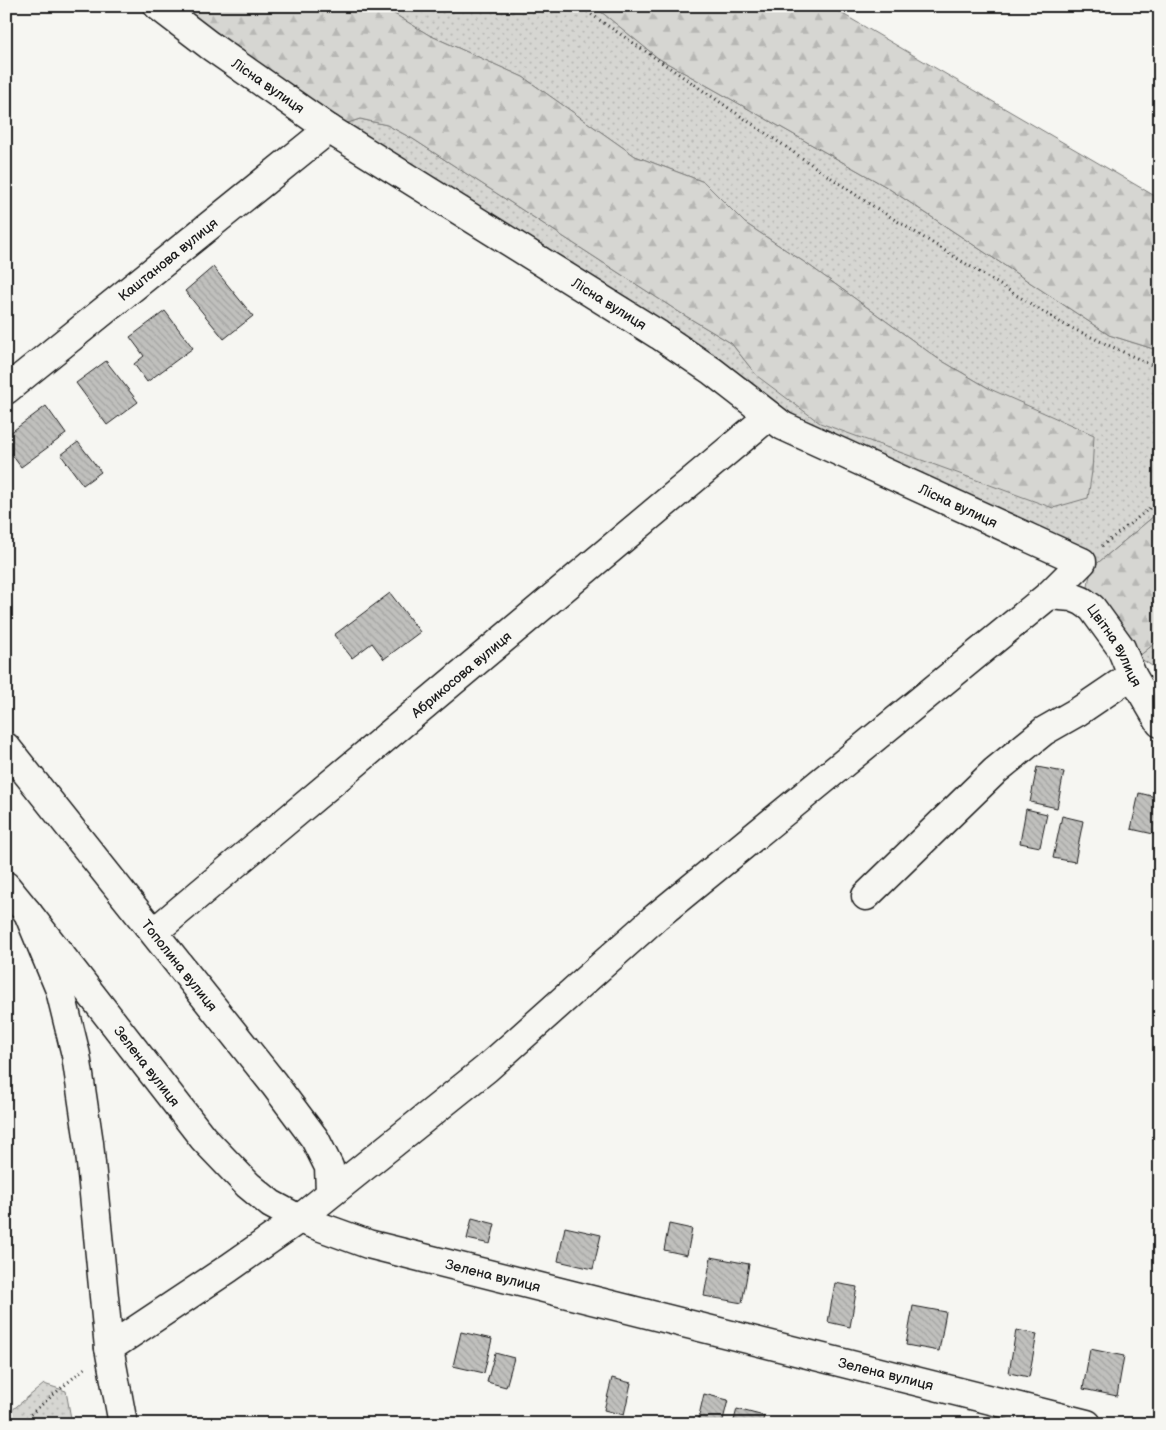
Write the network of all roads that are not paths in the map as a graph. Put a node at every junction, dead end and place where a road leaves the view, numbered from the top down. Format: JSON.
{"nodes":[{"id":1,"x":158,"y":6,"type":"edge"},
{"id":2,"x":329,"y":129,"type":"junction"},
{"id":3,"x":6,"y":390,"type":"edge"},
{"id":4,"x":769,"y":416,"type":"junction"},
{"id":5,"x":1049,"y":595,"type":"junction"},
{"id":6,"x":1132,"y":675,"type":"junction"},
{"id":7,"x":1160,"y":723,"type":"edge"},
{"id":8,"x":6,"y":747,"type":"edge"},
{"id":9,"x":6,"y":886,"type":"edge"},
{"id":10,"x":866,"y":896,"type":"dead end"},
{"id":11,"x":28,"y":913,"type":"junction"},
{"id":12,"x":154,"y":932,"type":"junction"},
{"id":13,"x":330,"y":1192,"type":"junction"},
{"id":14,"x":298,"y":1219,"type":"junction"},
{"id":15,"x":110,"y":1348,"type":"junction"},
{"id":16,"x":123,"y":1424,"type":"edge"},
{"id":17,"x":1087,"y":1424,"type":"edge"}],
"edges":[{"from":1,"to":2,"type":"street","name":"Лісна вулиця"},
{"from":2,"to":3,"type":"street","name":"Каштанова вулиця"},
{"from":2,"to":4,"type":"street","name":"Лісна вулиця"},
{"from":4,"to":5,"type":"street","name":"Лісна вулиця"},
{"from":4,"to":12,"type":"street","name":"Абрикосова вулиця"},
{"from":5,"to":6,"type":"street","name":"Цвітна вулиця"},
{"from":5,"to":13,"type":"street"},
{"from":6,"to":7,"type":"street","name":"Цвітна вулиця"},
{"from":6,"to":10,"type":"street"},
{"from":8,"to":12,"type":"street","name":"Тополина вулиця"},
{"from":9,"to":11,"type":"street","name":"Зелена вулиця"},
{"from":11,"to":14,"type":"street","name":"Зелена вулиця"},
{"from":11,"to":15,"type":"street"},
{"from":12,"to":13,"type":"street","name":"Тополина вулиця"},
{"from":13,"to":14,"type":"street"},
{"from":14,"to":15,"type":"street"},
{"from":14,"to":17,"type":"street","name":"Зелена вулиця"},
{"from":15,"to":16,"type":"street"}]}
